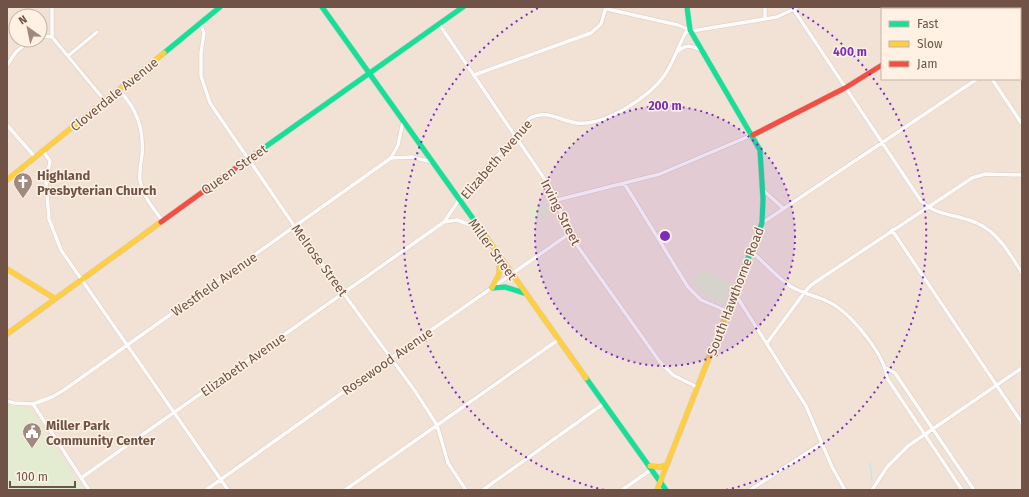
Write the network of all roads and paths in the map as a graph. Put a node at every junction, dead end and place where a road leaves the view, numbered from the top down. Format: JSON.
{"nodes":[{"id":1,"x":52,"y":7,"type":"edge"},
{"id":2,"x":220,"y":7,"type":"edge"},
{"id":3,"x":322,"y":7,"type":"edge"},
{"id":4,"x":463,"y":7,"type":"edge"},
{"id":5,"x":687,"y":7,"type":"edge"},
{"id":6,"x":765,"y":7,"type":"edge"},
{"id":7,"x":798,"y":7,"type":"edge"},
{"id":8,"x":948,"y":7,"type":"edge"},
{"id":9,"x":607,"y":8,"type":"edge"},
{"id":10,"x":945,"y":8,"type":"edge"},
{"id":11,"x":794,"y":10,"type":"junction"},
{"id":12,"x":765,"y":18,"type":"junction"},
{"id":13,"x":200,"y":23,"type":"junction"},
{"id":14,"x":439,"y":24,"type":"junction"},
{"id":15,"x":690,"y":30,"type":"junction"},
{"id":16,"x":97,"y":32,"type":"dead end"},
{"id":17,"x":48,"y":37,"type":"edge"},
{"id":18,"x":52,"y":37,"type":"junction"},
{"id":19,"x":21,"y":48,"type":"edge"},
{"id":20,"x":702,"y":50,"type":"junction"},
{"id":21,"x":677,"y":51,"type":"junction"},
{"id":22,"x":68,"y":56,"type":"junction"},
{"id":23,"x":7,"y":65,"type":"edge"},
{"id":24,"x":881,"y":66,"type":"edge"},
{"id":25,"x":370,"y":74,"type":"junction"},
{"id":26,"x":474,"y":75,"type":"junction"},
{"id":27,"x":975,"y":80,"type":"edge"},
{"id":28,"x":993,"y":80,"type":"edge"},
{"id":29,"x":845,"y":88,"type":"junction"},
{"id":30,"x":119,"y":90,"type":"junction"},
{"id":31,"x":104,"y":101,"type":"junction"},
{"id":32,"x":403,"y":121,"type":"junction"},
{"id":33,"x":1022,"y":124,"type":"edge"},
{"id":34,"x":7,"y":125,"type":"edge"},
{"id":35,"x":515,"y":135,"type":"junction"},
{"id":36,"x":752,"y":135,"type":"junction"},
{"id":37,"x":882,"y":142,"type":"junction"},
{"id":38,"x":43,"y":151,"type":"junction"},
{"id":39,"x":34,"y":157,"type":"junction"},
{"id":40,"x":391,"y":158,"type":"junction"},
{"id":41,"x":248,"y":159,"type":"junction"},
{"id":42,"x":432,"y":162,"type":"junction"},
{"id":43,"x":1022,"y":175,"type":"edge"},
{"id":44,"x":7,"y":180,"type":"edge"},
{"id":45,"x":624,"y":183,"type":"junction"},
{"id":46,"x":763,"y":190,"type":"junction"},
{"id":47,"x":459,"y":200,"type":"junction"},
{"id":48,"x":557,"y":200,"type":"junction"},
{"id":49,"x":928,"y":207,"type":"junction"},
{"id":50,"x":783,"y":208,"type":"junction"},
{"id":51,"x":162,"y":220,"type":"junction"},
{"id":52,"x":444,"y":222,"type":"junction"},
{"id":53,"x":762,"y":223,"type":"junction"},
{"id":54,"x":295,"y":227,"type":"junction"},
{"id":55,"x":479,"y":228,"type":"junction"},
{"id":56,"x":892,"y":230,"type":"junction"},
{"id":57,"x":569,"y":234,"type":"junction"},
{"id":58,"x":751,"y":251,"type":"junction"},
{"id":59,"x":500,"y":258,"type":"junction"},
{"id":60,"x":7,"y":269,"type":"edge"},
{"id":61,"x":1022,"y":272,"type":"edge"},
{"id":62,"x":512,"y":275,"type":"junction"},
{"id":63,"x":81,"y":278,"type":"junction"},
{"id":64,"x":492,"y":288,"type":"junction"},
{"id":65,"x":734,"y":292,"type":"junction"},
{"id":66,"x":343,"y":293,"type":"junction"},
{"id":67,"x":525,"y":293,"type":"junction"},
{"id":68,"x":804,"y":293,"type":"junction"},
{"id":69,"x":54,"y":298,"type":"junction"},
{"id":70,"x":727,"y":311,"type":"junction"},
{"id":71,"x":7,"y":334,"type":"edge"},
{"id":72,"x":558,"y":340,"type":"junction"},
{"id":73,"x":126,"y":344,"type":"junction"},
{"id":74,"x":767,"y":344,"type":"junction"},
{"id":75,"x":392,"y":358,"type":"junction"},
{"id":76,"x":886,"y":368,"type":"junction"},
{"id":77,"x":1022,"y":368,"type":"edge"},
{"id":78,"x":996,"y":385,"type":"junction"},
{"id":79,"x":697,"y":387,"type":"junction"},
{"id":80,"x":7,"y":401,"type":"edge"},
{"id":81,"x":33,"y":404,"type":"junction"},
{"id":82,"x":603,"y":404,"type":"junction"},
{"id":83,"x":174,"y":412,"type":"junction"},
{"id":84,"x":1022,"y":423,"type":"edge"},
{"id":85,"x":437,"y":425,"type":"junction"},
{"id":86,"x":933,"y":428,"type":"junction"},
{"id":87,"x":924,"y":434,"type":"junction"},
{"id":88,"x":822,"y":443,"type":"junction"},
{"id":89,"x":667,"y":465,"type":"junction"},
{"id":90,"x":651,"y":468,"type":"junction"},
{"id":91,"x":81,"y":478,"type":"junction"},
{"id":92,"x":221,"y":479,"type":"junction"},
{"id":93,"x":660,"y":482,"type":"junction"},
{"id":94,"x":753,"y":489,"type":"edge"},
{"id":95,"x":89,"y":490,"type":"edge"},
{"id":96,"x":206,"y":490,"type":"edge"},
{"id":97,"x":228,"y":490,"type":"edge"},
{"id":98,"x":345,"y":490,"type":"edge"},
{"id":99,"x":466,"y":490,"type":"edge"},
{"id":100,"x":483,"y":490,"type":"edge"},
{"id":101,"x":622,"y":490,"type":"edge"},
{"id":102,"x":657,"y":490,"type":"edge"},
{"id":103,"x":666,"y":490,"type":"edge"},
{"id":104,"x":845,"y":490,"type":"edge"},
{"id":105,"x":872,"y":490,"type":"edge"},
{"id":106,"x":962,"y":490,"type":"edge"},
{"id":107,"x":974,"y":490,"type":"edge"}],
"edges":[{"from":1,"to":18,"type":"street"},
{"from":2,"to":13,"type":"main road","name":"Cloverdale Avenue"},
{"from":3,"to":25,"type":"main road","name":"Miller Street"},
{"from":4,"to":14,"type":"main road","name":"Queen Street"},
{"from":5,"to":15,"type":"main road","name":"South Hawthorne Road"},
{"from":6,"to":12,"type":"street"},
{"from":7,"to":11,"type":"street"},
{"from":8,"to":10,"type":"main road"},
{"from":9,"to":15,"type":"street"},
{"from":9,"to":26,"type":"street"},
{"from":11,"to":12,"type":"street"},
{"from":11,"to":29,"type":"street"},
{"from":12,"to":15,"type":"street"},
{"from":13,"to":30,"type":"main road","name":"Cloverdale Avenue"},
{"from":13,"to":41,"type":"street","name":"Melrose Street"},
{"from":14,"to":25,"type":"main road","name":"Queen Street"},
{"from":14,"to":26,"type":"street","name":"Irving Street"},
{"from":15,"to":20,"type":"main road","name":"South Hawthorne Road"},
{"from":15,"to":21,"type":"street","name":"Elizabeth Avenue"},
{"from":16,"to":22,"type":"street"},
{"from":17,"to":18,"type":"street"},
{"from":18,"to":22,"type":"street"},
{"from":19,"to":23,"type":"street"},
{"from":20,"to":21,"type":"street"},
{"from":20,"to":36,"type":"main road","name":"South Hawthorne Road"},
{"from":21,"to":35,"type":"street","name":"Elizabeth Avenue"},
{"from":22,"to":31,"type":"street"},
{"from":24,"to":29,"type":"main road"},
{"from":25,"to":32,"type":"main road","name":"Miller Street"},
{"from":25,"to":41,"type":"main road","name":"Queen Street"},
{"from":26,"to":35,"type":"street","name":"Irving Street"},
{"from":27,"to":37,"type":"street"},
{"from":28,"to":33,"type":"street"},
{"from":29,"to":36,"type":"main road"},
{"from":29,"to":37,"type":"street"},
{"from":30,"to":31,"type":"main road","name":"Cloverdale Avenue"},
{"from":30,"to":51,"type":"street"},
{"from":31,"to":38,"type":"main road","name":"Cloverdale Avenue"},
{"from":32,"to":40,"type":"street"},
{"from":32,"to":42,"type":"main road","name":"Miller Street"},
{"from":34,"to":39,"type":"street"},
{"from":35,"to":47,"type":"street","name":"Elizabeth Avenue"},
{"from":35,"to":48,"type":"street","name":"Irving Street"},
{"from":36,"to":45,"type":"street"},
{"from":36,"to":46,"type":"main road","name":"South Hawthorne Road"},
{"from":37,"to":49,"type":"street"},
{"from":37,"to":50,"type":"street"},
{"from":38,"to":39,"type":"main road","name":"Cloverdale Avenue"},
{"from":38,"to":63,"type":"street"},
{"from":39,"to":44,"type":"main road","name":"Cloverdale Avenue"},
{"from":40,"to":42,"type":"street"},
{"from":40,"to":54,"type":"street","name":"Westfield Avenue"},
{"from":41,"to":51,"type":"main road","name":"Queen Street"},
{"from":41,"to":54,"type":"street","name":"Melrose Street"},
{"from":42,"to":47,"type":"main road","name":"Miller Street"},
{"from":43,"to":49,"type":"street"},
{"from":45,"to":48,"type":"street"},
{"from":45,"to":70,"type":"street"},
{"from":46,"to":50,"type":"street"},
{"from":46,"to":53,"type":"main road","name":"South Hawthorne Road"},
{"from":47,"to":52,"type":"street","name":"Elizabeth Avenue"},
{"from":47,"to":55,"type":"main road","name":"Miller Street"},
{"from":48,"to":57,"type":"street","name":"Irving Street"},
{"from":49,"to":56,"type":"street"},
{"from":49,"to":61,"type":"street"},
{"from":50,"to":53,"type":"street"},
{"from":51,"to":63,"type":"main road","name":"Queen Street"},
{"from":52,"to":55,"type":"street"},
{"from":52,"to":66,"type":"street","name":"Elizabeth Avenue"},
{"from":53,"to":58,"type":"main road","name":"South Hawthorne Road"},
{"from":54,"to":66,"type":"street","name":"Melrose Street"},
{"from":54,"to":73,"type":"street","name":"Westfield Avenue"},
{"from":55,"to":59,"type":"main road","name":"Miller Street"},
{"from":56,"to":68,"type":"street"},
{"from":56,"to":78,"type":"street"},
{"from":57,"to":62,"type":"street","name":"Rosewood Avenue"},
{"from":57,"to":79,"type":"street","name":"Irving Street"},
{"from":58,"to":65,"type":"main road","name":"South Hawthorne Road"},
{"from":58,"to":68,"type":"street"},
{"from":59,"to":62,"type":"main road","name":"Miller Street"},
{"from":59,"to":64,"type":"main road"},
{"from":60,"to":69,"type":"main road"},
{"from":62,"to":64,"type":"street","name":"Rosewood Avenue"},
{"from":62,"to":67,"type":"main road","name":"Miller Street"},
{"from":63,"to":69,"type":"main road","name":"Queen Street"},
{"from":63,"to":73,"type":"street"},
{"from":64,"to":67,"type":"main road"},
{"from":64,"to":75,"type":"street","name":"Rosewood Avenue"},
{"from":65,"to":70,"type":"main road","name":"South Hawthorne Road"},
{"from":65,"to":74,"type":"street"},
{"from":66,"to":75,"type":"street","name":"Melrose Street"},
{"from":66,"to":83,"type":"street","name":"Elizabeth Avenue"},
{"from":67,"to":72,"type":"main road","name":"Miller Street"},
{"from":68,"to":74,"type":"street"},
{"from":68,"to":76,"type":"street"},
{"from":69,"to":71,"type":"main road","name":"Queen Street"},
{"from":70,"to":79,"type":"main road","name":"South Hawthorne Road"},
{"from":72,"to":82,"type":"main road","name":"Miller Street"},
{"from":72,"to":85,"type":"street"},
{"from":73,"to":81,"type":"street","name":"Westfield Avenue"},
{"from":73,"to":83,"type":"street"},
{"from":74,"to":88,"type":"street"},
{"from":75,"to":85,"type":"street","name":"Melrose Street"},
{"from":75,"to":92,"type":"street","name":"Rosewood Avenue"},
{"from":76,"to":86,"type":"street"},
{"from":76,"to":87,"type":"street"},
{"from":77,"to":78,"type":"street"},
{"from":78,"to":84,"type":"street"},
{"from":78,"to":86,"type":"street"},
{"from":79,"to":89,"type":"main road","name":"South Hawthorne Road"},
{"from":80,"to":81,"type":"street"},
{"from":81,"to":91,"type":"street"},
{"from":82,"to":90,"type":"main road","name":"Miller Street"},
{"from":82,"to":100,"type":"street"},
{"from":83,"to":91,"type":"street","name":"Elizabeth Avenue"},
{"from":83,"to":92,"type":"street"},
{"from":85,"to":98,"type":"street"},
{"from":85,"to":99,"type":"street","name":"Melrose Street"},
{"from":86,"to":87,"type":"street"},
{"from":86,"to":107,"type":"street"},
{"from":87,"to":105,"type":"street"},
{"from":87,"to":106,"type":"street"},
{"from":88,"to":94,"type":"street"},
{"from":88,"to":104,"type":"street"},
{"from":89,"to":90,"type":"main road"},
{"from":89,"to":93,"type":"main road","name":"South Hawthorne Road"},
{"from":90,"to":93,"type":"main road","name":"Miller Street"},
{"from":90,"to":101,"type":"street"},
{"from":91,"to":95,"type":"street"},
{"from":92,"to":96,"type":"street","name":"Rosewood Avenue"},
{"from":92,"to":97,"type":"street"},
{"from":93,"to":102,"type":"main road","name":"South Hawthorne Road"},
{"from":93,"to":103,"type":"main road","name":"Miller Street"}]}
